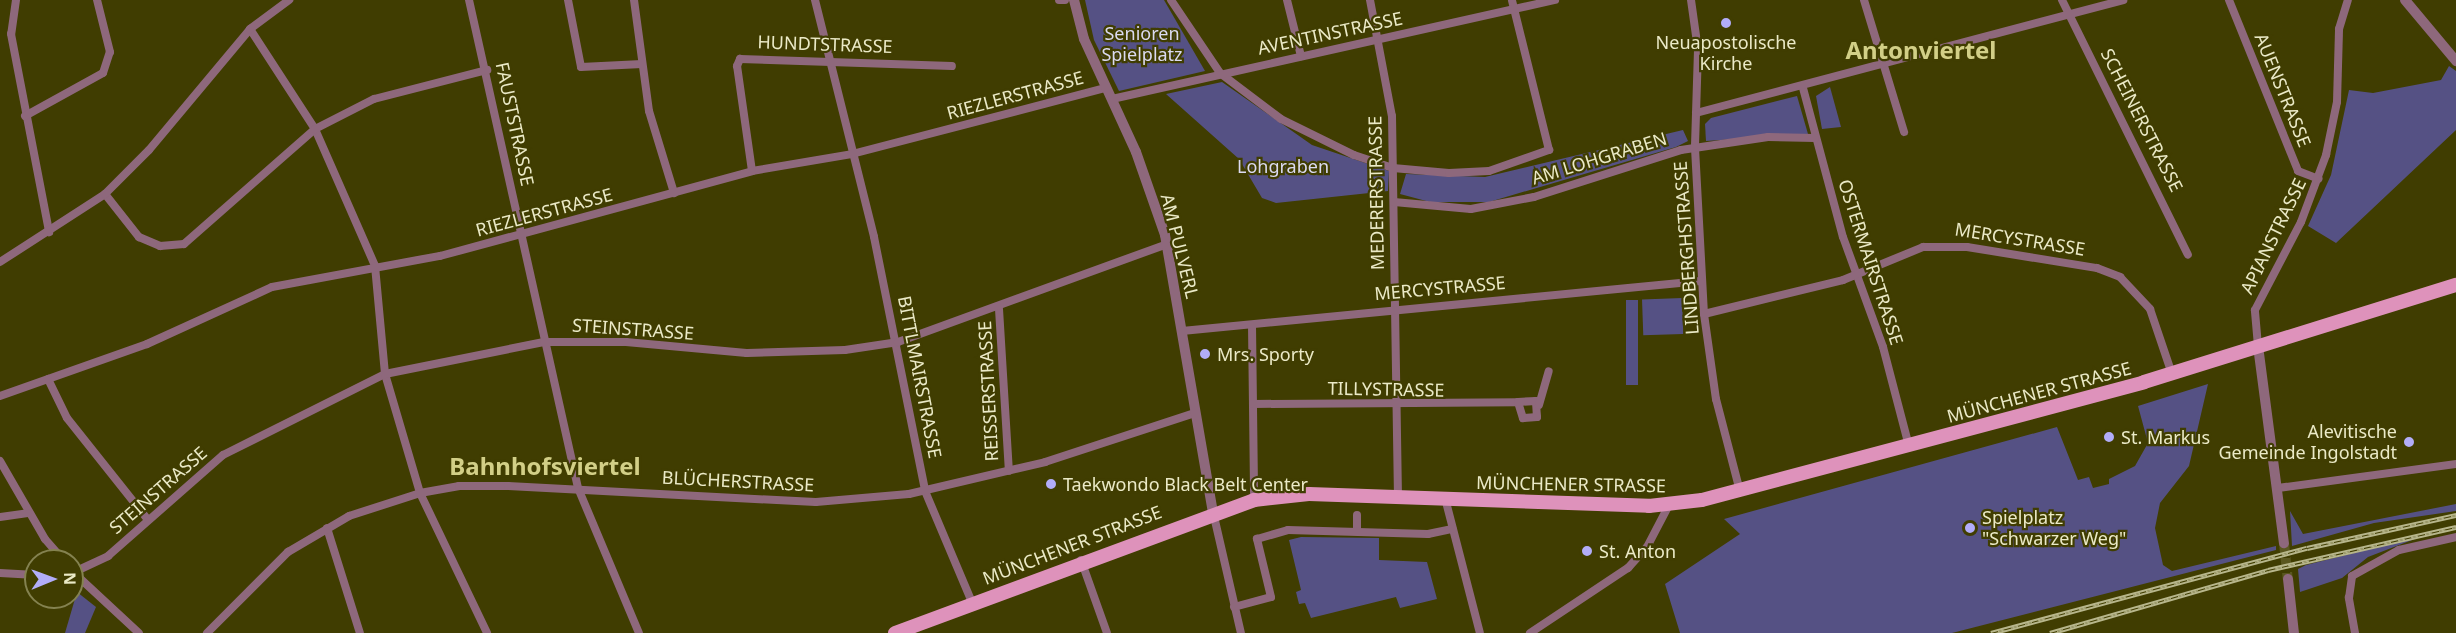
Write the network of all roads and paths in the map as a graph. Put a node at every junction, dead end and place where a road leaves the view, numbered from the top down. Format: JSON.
{"nodes":[{"id":1,"x":16,"y":0,"type":"edge"},
{"id":2,"x":97,"y":0,"type":"edge"},
{"id":3,"x":289,"y":0,"type":"edge"},
{"id":4,"x":469,"y":0,"type":"edge"},
{"id":5,"x":568,"y":0,"type":"edge"},
{"id":6,"x":634,"y":0,"type":"edge"},
{"id":7,"x":815,"y":0,"type":"edge"},
{"id":8,"x":1059,"y":0,"type":"edge"},
{"id":9,"x":1065,"y":0,"type":"edge"},
{"id":10,"x":1074,"y":0,"type":"edge"},
{"id":11,"x":1171,"y":0,"type":"edge"},
{"id":12,"x":1287,"y":0,"type":"edge"},
{"id":13,"x":1370,"y":0,"type":"edge"},
{"id":14,"x":1512,"y":0,"type":"edge"},
{"id":15,"x":1555,"y":0,"type":"edge"},
{"id":16,"x":1691,"y":0,"type":"edge"},
{"id":17,"x":1864,"y":0,"type":"edge"},
{"id":18,"x":2062,"y":0,"type":"edge"},
{"id":19,"x":2123,"y":0,"type":"edge"},
{"id":20,"x":2229,"y":0,"type":"edge"},
{"id":21,"x":2348,"y":0,"type":"edge"},
{"id":22,"x":2405,"y":0,"type":"edge"},
{"id":23,"x":1515,"y":10,"type":"junction"},
{"id":24,"x":2069,"y":15,"type":"junction"},
{"id":25,"x":250,"y":29,"type":"junction"},
{"id":26,"x":1379,"y":39,"type":"junction"},
{"id":27,"x":1301,"y":56,"type":"junction"},
{"id":28,"x":828,"y":58,"type":"junction"},
{"id":29,"x":2456,"y":61,"type":"edge"},
{"id":30,"x":642,"y":64,"type":"junction"},
{"id":31,"x":952,"y":66,"type":"dead end"},
{"id":32,"x":1881,"y":66,"type":"junction"},
{"id":33,"x":487,"y":70,"type":"junction"},
{"id":34,"x":1220,"y":73,"type":"junction"},
{"id":35,"x":1106,"y":88,"type":"junction"},
{"id":36,"x":1803,"y":88,"type":"junction"},
{"id":37,"x":1112,"y":99,"type":"junction"},
{"id":38,"x":1696,"y":112,"type":"junction"},
{"id":39,"x":25,"y":116,"type":"junction"},
{"id":40,"x":315,"y":129,"type":"junction"},
{"id":41,"x":1904,"y":132,"type":"dead end"},
{"id":42,"x":1815,"y":138,"type":"junction"},
{"id":43,"x":1695,"y":148,"type":"junction"},
{"id":44,"x":852,"y":154,"type":"junction"},
{"id":45,"x":1393,"y":168,"type":"junction"},
{"id":46,"x":752,"y":171,"type":"junction"},
{"id":47,"x":2319,"y":179,"type":"junction"},
{"id":48,"x":105,"y":194,"type":"junction"},
{"id":49,"x":674,"y":194,"type":"junction"},
{"id":50,"x":1394,"y":201,"type":"junction"},
{"id":51,"x":49,"y":232,"type":"junction"},
{"id":52,"x":521,"y":236,"type":"junction"},
{"id":53,"x":1167,"y":244,"type":"junction"},
{"id":54,"x":2188,"y":255,"type":"dead end"},
{"id":55,"x":0,"y":262,"type":"edge"},
{"id":56,"x":375,"y":266,"type":"junction"},
{"id":57,"x":1857,"y":273,"type":"junction"},
{"id":58,"x":1701,"y":281,"type":"junction"},
{"id":59,"x":2456,"y":285,"type":"edge"},
{"id":60,"x":1394,"y":308,"type":"junction"},
{"id":61,"x":999,"y":309,"type":"junction"},
{"id":62,"x":1704,"y":314,"type":"junction"},
{"id":63,"x":1252,"y":325,"type":"junction"},
{"id":64,"x":1182,"y":332,"type":"junction"},
{"id":65,"x":544,"y":342,"type":"junction"},
{"id":66,"x":898,"y":342,"type":"junction"},
{"id":67,"x":2258,"y":346,"type":"junction"},
{"id":68,"x":1549,"y":371,"type":"dead end"},
{"id":69,"x":385,"y":374,"type":"junction"},
{"id":70,"x":2172,"y":374,"type":"junction"},
{"id":71,"x":48,"y":379,"type":"junction"},
{"id":72,"x":0,"y":396,"type":"edge"},
{"id":73,"x":1518,"y":402,"type":"junction"},
{"id":74,"x":1252,"y":404,"type":"junction"},
{"id":75,"x":1395,"y":405,"type":"junction"},
{"id":76,"x":1539,"y":405,"type":"junction"},
{"id":77,"x":1196,"y":413,"type":"junction"},
{"id":78,"x":1909,"y":446,"type":"junction"},
{"id":79,"x":0,"y":461,"type":"edge"},
{"id":80,"x":2456,"y":464,"type":"edge"},
{"id":81,"x":1009,"y":471,"type":"junction"},
{"id":82,"x":578,"y":488,"type":"junction"},
{"id":83,"x":2278,"y":488,"type":"junction"},
{"id":84,"x":925,"y":491,"type":"junction"},
{"id":85,"x":1740,"y":491,"type":"junction"},
{"id":86,"x":420,"y":493,"type":"junction"},
{"id":87,"x":1398,"y":496,"type":"junction"},
{"id":88,"x":1445,"y":498,"type":"junction"},
{"id":89,"x":1254,"y":500,"type":"junction"},
{"id":90,"x":1669,"y":505,"type":"junction"},
{"id":91,"x":1212,"y":512,"type":"junction"},
{"id":92,"x":28,"y":513,"type":"junction"},
{"id":93,"x":1357,"y":515,"type":"dead end"},
{"id":94,"x":0,"y":517,"type":"edge"},
{"id":95,"x":148,"y":520,"type":"junction"},
{"id":96,"x":327,"y":528,"type":"junction"},
{"id":97,"x":1452,"y":529,"type":"junction"},
{"id":98,"x":1357,"y":531,"type":"junction"},
{"id":99,"x":2456,"y":537,"type":"edge"},
{"id":100,"x":2284,"y":543,"type":"tunnel mouth"},
{"id":101,"x":55,"y":549,"type":"edge"},
{"id":102,"x":1081,"y":560,"type":"junction"},
{"id":103,"x":84,"y":567,"type":"edge"},
{"id":104,"x":0,"y":573,"type":"edge"},
{"id":105,"x":24,"y":574,"type":"edge"},
{"id":106,"x":2288,"y":579,"type":"tunnel mouth"},
{"id":107,"x":84,"y":583,"type":"edge"},
{"id":108,"x":972,"y":602,"type":"junction"},
{"id":109,"x":1234,"y":607,"type":"junction"},
{"id":110,"x":898,"y":632,"type":"edge"},
{"id":111,"x":140,"y":633,"type":"edge"},
{"id":112,"x":207,"y":633,"type":"edge"},
{"id":113,"x":360,"y":633,"type":"edge"},
{"id":114,"x":487,"y":633,"type":"edge"},
{"id":115,"x":639,"y":633,"type":"edge"},
{"id":116,"x":1107,"y":633,"type":"edge"},
{"id":117,"x":1241,"y":633,"type":"edge"},
{"id":118,"x":1480,"y":633,"type":"edge"},
{"id":119,"x":1530,"y":633,"type":"edge"},
{"id":120,"x":2294,"y":633,"type":"edge"},
{"id":121,"x":2355,"y":633,"type":"edge"}],
"edges":[{"from":1,"to":39,"type":"street"},
{"from":2,"to":39,"type":"street"},
{"from":3,"to":25,"type":"street"},
{"from":4,"to":33,"type":"street","name":"FAUSTSTRASSE"},
{"from":5,"to":30,"type":"street"},
{"from":6,"to":30,"type":"street"},
{"from":7,"to":28,"type":"street","name":"BITTLMAIRSTRASSE"},
{"from":8,"to":9,"type":"street"},
{"from":10,"to":35,"type":"street","name":"AM PULVERL"},
{"from":11,"to":34,"type":"street"},
{"from":12,"to":27,"type":"street"},
{"from":13,"to":26,"type":"street","name":"MEDERERSTRASSE"},
{"from":14,"to":23,"type":"street"},
{"from":15,"to":23,"type":"street","name":"AVENTINSTRASSE"},
{"from":16,"to":38,"type":"street","name":"LINDBERGHSTRASSE"},
{"from":17,"to":32,"type":"street"},
{"from":18,"to":24,"type":"street","name":"SCHEINERSTRASSE"},
{"from":19,"to":24,"type":"street"},
{"from":20,"to":47,"type":"street","name":"AUENSTRASSE"},
{"from":21,"to":47,"type":"street","name":"APIANSTRASSE"},
{"from":22,"to":29,"type":"street"},
{"from":23,"to":26,"type":"street","name":"AVENTINSTRASSE"},
{"from":23,"to":45,"type":"street","name":"AM LOHGRABEN"},
{"from":24,"to":32,"type":"street"},
{"from":24,"to":54,"type":"street","name":"SCHEINERSTRASSE"},
{"from":25,"to":40,"type":"street"},
{"from":25,"to":48,"type":"street"},
{"from":26,"to":27,"type":"street","name":"AVENTINSTRASSE"},
{"from":26,"to":45,"type":"street","name":"MEDERERSTRASSE"},
{"from":27,"to":34,"type":"street","name":"AVENTINSTRASSE"},
{"from":28,"to":31,"type":"street","name":"HUNDTSTRASSE"},
{"from":28,"to":44,"type":"street","name":"BITTLMAIRSTRASSE"},
{"from":28,"to":46,"type":"street","name":"HUNDTSTRASSE"},
{"from":30,"to":49,"type":"street"},
{"from":32,"to":36,"type":"street"},
{"from":32,"to":41,"type":"street"},
{"from":33,"to":40,"type":"street"},
{"from":33,"to":52,"type":"street","name":"FAUSTSTRASSE"},
{"from":34,"to":37,"type":"street","name":"AVENTINSTRASSE"},
{"from":34,"to":45,"type":"street","name":"AM LOHGRABEN"},
{"from":35,"to":37,"type":"street","name":"AM PULVERL"},
{"from":35,"to":44,"type":"street","name":"RIEZLERSTRASSE"},
{"from":36,"to":38,"type":"street"},
{"from":36,"to":42,"type":"street","name":"OSTERMAIRSTRASSE"},
{"from":37,"to":53,"type":"street","name":"AM PULVERL"},
{"from":38,"to":43,"type":"street","name":"LINDBERGHSTRASSE"},
{"from":39,"to":51,"type":"street"},
{"from":40,"to":48,"type":"street"},
{"from":40,"to":56,"type":"street"},
{"from":42,"to":43,"type":"street","name":"AM LOHGRABEN"},
{"from":42,"to":57,"type":"street","name":"OSTERMAIRSTRASSE"},
{"from":43,"to":50,"type":"street","name":"AM LOHGRABEN"},
{"from":43,"to":58,"type":"street","name":"LINDBERGHSTRASSE"},
{"from":44,"to":46,"type":"street","name":"RIEZLERSTRASSE"},
{"from":44,"to":66,"type":"street","name":"BITTLMAIRSTRASSE"},
{"from":45,"to":50,"type":"street","name":"MEDERERSTRASSE"},
{"from":46,"to":49,"type":"street","name":"RIEZLERSTRASSE"},
{"from":47,"to":67,"type":"street","name":"APIANSTRASSE"},
{"from":48,"to":51,"type":"street"},
{"from":49,"to":52,"type":"street","name":"RIEZLERSTRASSE"},
{"from":50,"to":60,"type":"street","name":"MEDERERSTRASSE"},
{"from":51,"to":55,"type":"street"},
{"from":52,"to":56,"type":"street","name":"RIEZLERSTRASSE"},
{"from":52,"to":65,"type":"street","name":"FAUSTSTRASSE"},
{"from":53,"to":61,"type":"street","name":"STEINSTRASSE"},
{"from":53,"to":64,"type":"street","name":"AM PULVERL"},
{"from":56,"to":69,"type":"street"},
{"from":56,"to":71,"type":"street","name":"RIEZLERSTRASSE"},
{"from":57,"to":62,"type":"street","name":"MERCYSTRASSE"},
{"from":57,"to":70,"type":"street","name":"MERCYSTRASSE"},
{"from":57,"to":78,"type":"street","name":"OSTERMAIRSTRASSE"},
{"from":58,"to":60,"type":"street","name":"MERCYSTRASSE"},
{"from":58,"to":62,"type":"street","name":"LINDBERGHSTRASSE"},
{"from":59,"to":67,"type":"main road","name":"MÜNCHENER STRASSE"},
{"from":60,"to":63,"type":"street","name":"MERCYSTRASSE"},
{"from":60,"to":75,"type":"street","name":"MEDERERSTRASSE"},
{"from":61,"to":66,"type":"street","name":"STEINSTRASSE"},
{"from":61,"to":81,"type":"street","name":"REISSERSTRASSE"},
{"from":62,"to":85,"type":"street","name":"LINDBERGHSTRASSE"},
{"from":63,"to":64,"type":"street","name":"MERCYSTRASSE"},
{"from":63,"to":74,"type":"street"},
{"from":64,"to":77,"type":"street","name":"AM PULVERL"},
{"from":65,"to":66,"type":"street","name":"STEINSTRASSE"},
{"from":65,"to":69,"type":"street","name":"STEINSTRASSE"},
{"from":65,"to":82,"type":"street","name":"FAUSTSTRASSE"},
{"from":66,"to":84,"type":"street","name":"BITTLMAIRSTRASSE"},
{"from":67,"to":70,"type":"main road","name":"MÜNCHENER STRASSE"},
{"from":67,"to":83,"type":"street"},
{"from":68,"to":76,"type":"street"},
{"from":69,"to":86,"type":"street"},
{"from":69,"to":95,"type":"street","name":"STEINSTRASSE"},
{"from":70,"to":78,"type":"main road","name":"MÜNCHENER STRASSE"},
{"from":71,"to":72,"type":"street","name":"RIEZLERSTRASSE"},
{"from":71,"to":95,"type":"street"},
{"from":73,"to":75,"type":"street","name":"TILLYSTRASSE"},
{"from":73,"to":76,"type":"street","name":"TILLYSTRASSE"},
{"from":73,"to":76,"type":"street"},
{"from":74,"to":75,"type":"street","name":"TILLYSTRASSE"},
{"from":74,"to":89,"type":"street"},
{"from":75,"to":87,"type":"street","name":"MEDERERSTRASSE"},
{"from":77,"to":81,"type":"street","name":"BLÜCHERSTRASSE"},
{"from":77,"to":91,"type":"street","name":"AM PULVERL"},
{"from":78,"to":85,"type":"main road","name":"MÜNCHENER STRASSE"},
{"from":79,"to":92,"type":"street"},
{"from":80,"to":83,"type":"street"},
{"from":81,"to":84,"type":"street","name":"BLÜCHERSTRASSE"},
{"from":82,"to":84,"type":"street","name":"BLÜCHERSTRASSE"},
{"from":82,"to":86,"type":"street","name":"BLÜCHERSTRASSE"},
{"from":82,"to":115,"type":"street","name":"FAUSTSTRASSE"},
{"from":83,"to":100,"type":"street"},
{"from":84,"to":108,"type":"street","name":"BITTLMAIRSTRASSE"},
{"from":85,"to":90,"type":"main road","name":"MÜNCHENER STRASSE"},
{"from":86,"to":96,"type":"street","name":"BLÜCHERSTRASSE"},
{"from":86,"to":114,"type":"street"},
{"from":87,"to":88,"type":"main road","name":"MÜNCHENER STRASSE"},
{"from":87,"to":89,"type":"main road","name":"MÜNCHENER STRASSE"},
{"from":88,"to":90,"type":"main road","name":"MÜNCHENER STRASSE"},
{"from":88,"to":97,"type":"street"},
{"from":89,"to":91,"type":"main road","name":"MÜNCHENER STRASSE"},
{"from":90,"to":119,"type":"street"},
{"from":91,"to":102,"type":"main road","name":"MÜNCHENER STRASSE"},
{"from":91,"to":109,"type":"street"},
{"from":92,"to":94,"type":"street"},
{"from":92,"to":101,"type":"street"},
{"from":93,"to":98,"type":"street"},
{"from":95,"to":103,"type":"street","name":"STEINSTRASSE"},
{"from":96,"to":112,"type":"street","name":"BLÜCHERSTRASSE"},
{"from":96,"to":113,"type":"street"},
{"from":97,"to":98,"type":"street"},
{"from":97,"to":118,"type":"street"},
{"from":98,"to":109,"type":"street"},
{"from":99,"to":121,"type":"street"},
{"from":102,"to":108,"type":"main road","name":"MÜNCHENER STRASSE"},
{"from":102,"to":116,"type":"street"},
{"from":104,"to":105,"type":"street"},
{"from":106,"to":120,"type":"street"},
{"from":107,"to":111,"type":"street"},
{"from":108,"to":110,"type":"main road","name":"MÜNCHENER STRASSE"},
{"from":109,"to":117,"type":"street"}]}
